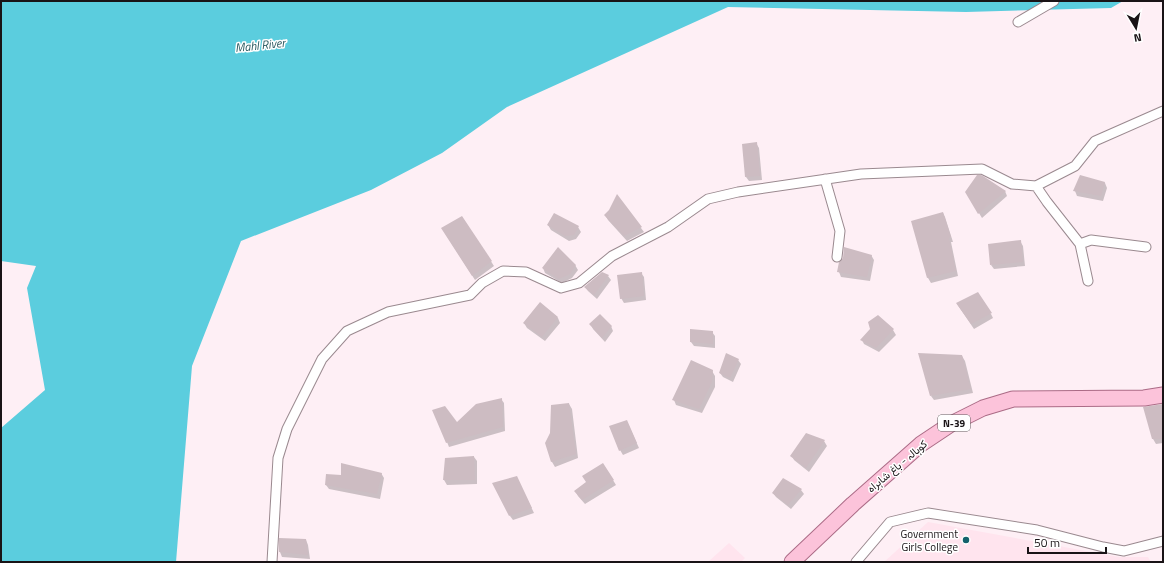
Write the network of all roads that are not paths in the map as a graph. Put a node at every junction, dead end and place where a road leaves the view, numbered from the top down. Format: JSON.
{"nodes":[{"id":1,"x":1054,"y":1,"type":"edge"},
{"id":2,"x":1018,"y":22,"type":"dead end"},
{"id":3,"x":1163,"y":111,"type":"edge"},
{"id":4,"x":825,"y":180,"type":"junction"},
{"id":5,"x":1036,"y":186,"type":"junction"},
{"id":6,"x":1080,"y":244,"type":"junction"},
{"id":7,"x":1146,"y":248,"type":"dead end"},
{"id":8,"x":837,"y":257,"type":"dead end"},
{"id":9,"x":1088,"y":280,"type":"dead end"},
{"id":10,"x":1163,"y":396,"type":"edge"},
{"id":11,"x":1163,"y":541,"type":"edge"},
{"id":12,"x":272,"y":562,"type":"edge"},
{"id":13,"x":792,"y":562,"type":"edge"},
{"id":14,"x":856,"y":562,"type":"edge"}],
"edges":[{"from":1,"to":2,"type":"street"},
{"from":3,"to":5,"type":"street"},
{"from":4,"to":5,"type":"street"},
{"from":4,"to":8,"type":"street"},
{"from":4,"to":12,"type":"street"},
{"from":5,"to":6,"type":"street"},
{"from":6,"to":7,"type":"street"},
{"from":6,"to":9,"type":"street"},
{"from":10,"to":13,"type":"main road","name":"کوہالہ - باغ شاہراہ","number":"N-39"},
{"from":11,"to":14,"type":"street"}]}
